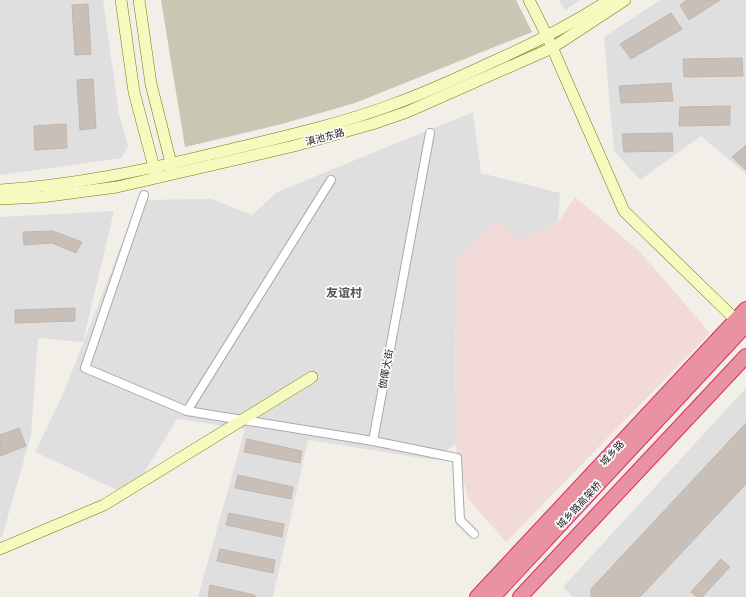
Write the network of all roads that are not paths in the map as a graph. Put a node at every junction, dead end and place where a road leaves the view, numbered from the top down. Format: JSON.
{"nodes":[{"id":1,"x":121,"y":0,"type":"edge"},
{"id":2,"x":139,"y":0,"type":"edge"},
{"id":3,"x":529,"y":0,"type":"edge"},
{"id":4,"x":609,"y":0,"type":"edge"},
{"id":5,"x":625,"y":0,"type":"edge"},
{"id":6,"x":547,"y":36,"type":"junction"},
{"id":7,"x":552,"y":48,"type":"junction"},
{"id":8,"x":430,"y":133,"type":"dead end"},
{"id":9,"x":171,"y":164,"type":"junction"},
{"id":10,"x":154,"y":168,"type":"junction"},
{"id":11,"x":174,"y":175,"type":"junction"},
{"id":12,"x":157,"y":179,"type":"junction"},
{"id":13,"x":331,"y":180,"type":"dead end"},
{"id":14,"x":0,"y":190,"type":"edge"},
{"id":15,"x":144,"y":195,"type":"dead end"},
{"id":16,"x":0,"y":199,"type":"edge"},
{"id":17,"x":746,"y":309,"type":"edge"},
{"id":18,"x":741,"y":323,"type":"edge"},
{"id":19,"x":746,"y":337,"type":"edge"},
{"id":20,"x":746,"y":356,"type":"edge"},
{"id":21,"x":312,"y":377,"type":"dead end"},
{"id":22,"x":187,"y":411,"type":"junction"},
{"id":23,"x":373,"y":441,"type":"junction"},
{"id":24,"x":474,"y":534,"type":"dead end"},
{"id":25,"x":0,"y":549,"type":"edge"},
{"id":26,"x":477,"y":597,"type":"edge"},
{"id":27,"x":493,"y":597,"type":"edge"},
{"id":28,"x":505,"y":597,"type":"edge"},
{"id":29,"x":520,"y":597,"type":"edge"}],
"edges":[{"from":1,"to":10,"type":"street"},
{"from":2,"to":9,"type":"street"},
{"from":3,"to":6,"type":"street"},
{"from":4,"to":6,"type":"street","name":"滇池东路"},
{"from":5,"to":7,"type":"street","name":"滇池东路"},
{"from":6,"to":7,"type":"street"},
{"from":6,"to":9,"type":"street","name":"滇池东路"},
{"from":7,"to":11,"type":"street","name":"滇池东路"},
{"from":7,"to":18,"type":"street"},
{"from":8,"to":23,"type":"street","name":"伽倻大街"},
{"from":9,"to":10,"type":"street","name":"滇池东路"},
{"from":9,"to":11,"type":"street"},
{"from":10,"to":12,"type":"street"},
{"from":10,"to":14,"type":"street","name":"滇池东路"},
{"from":11,"to":12,"type":"street","name":"滇池东路"},
{"from":12,"to":16,"type":"street","name":"滇池东路"},
{"from":13,"to":22,"type":"street"},
{"from":15,"to":22,"type":"street"},
{"from":17,"to":18,"type":"highway","name":"城乡路"},
{"from":18,"to":26,"type":"highway","name":"城乡路"},
{"from":18,"to":27,"type":"highway","name":"城乡路高架桥"},
{"from":19,"to":28,"type":"highway","name":"城乡路高架桥"},
{"from":20,"to":29,"type":"highway"},
{"from":21,"to":25,"type":"street"},
{"from":22,"to":23,"type":"street"},
{"from":23,"to":24,"type":"street"}]}
